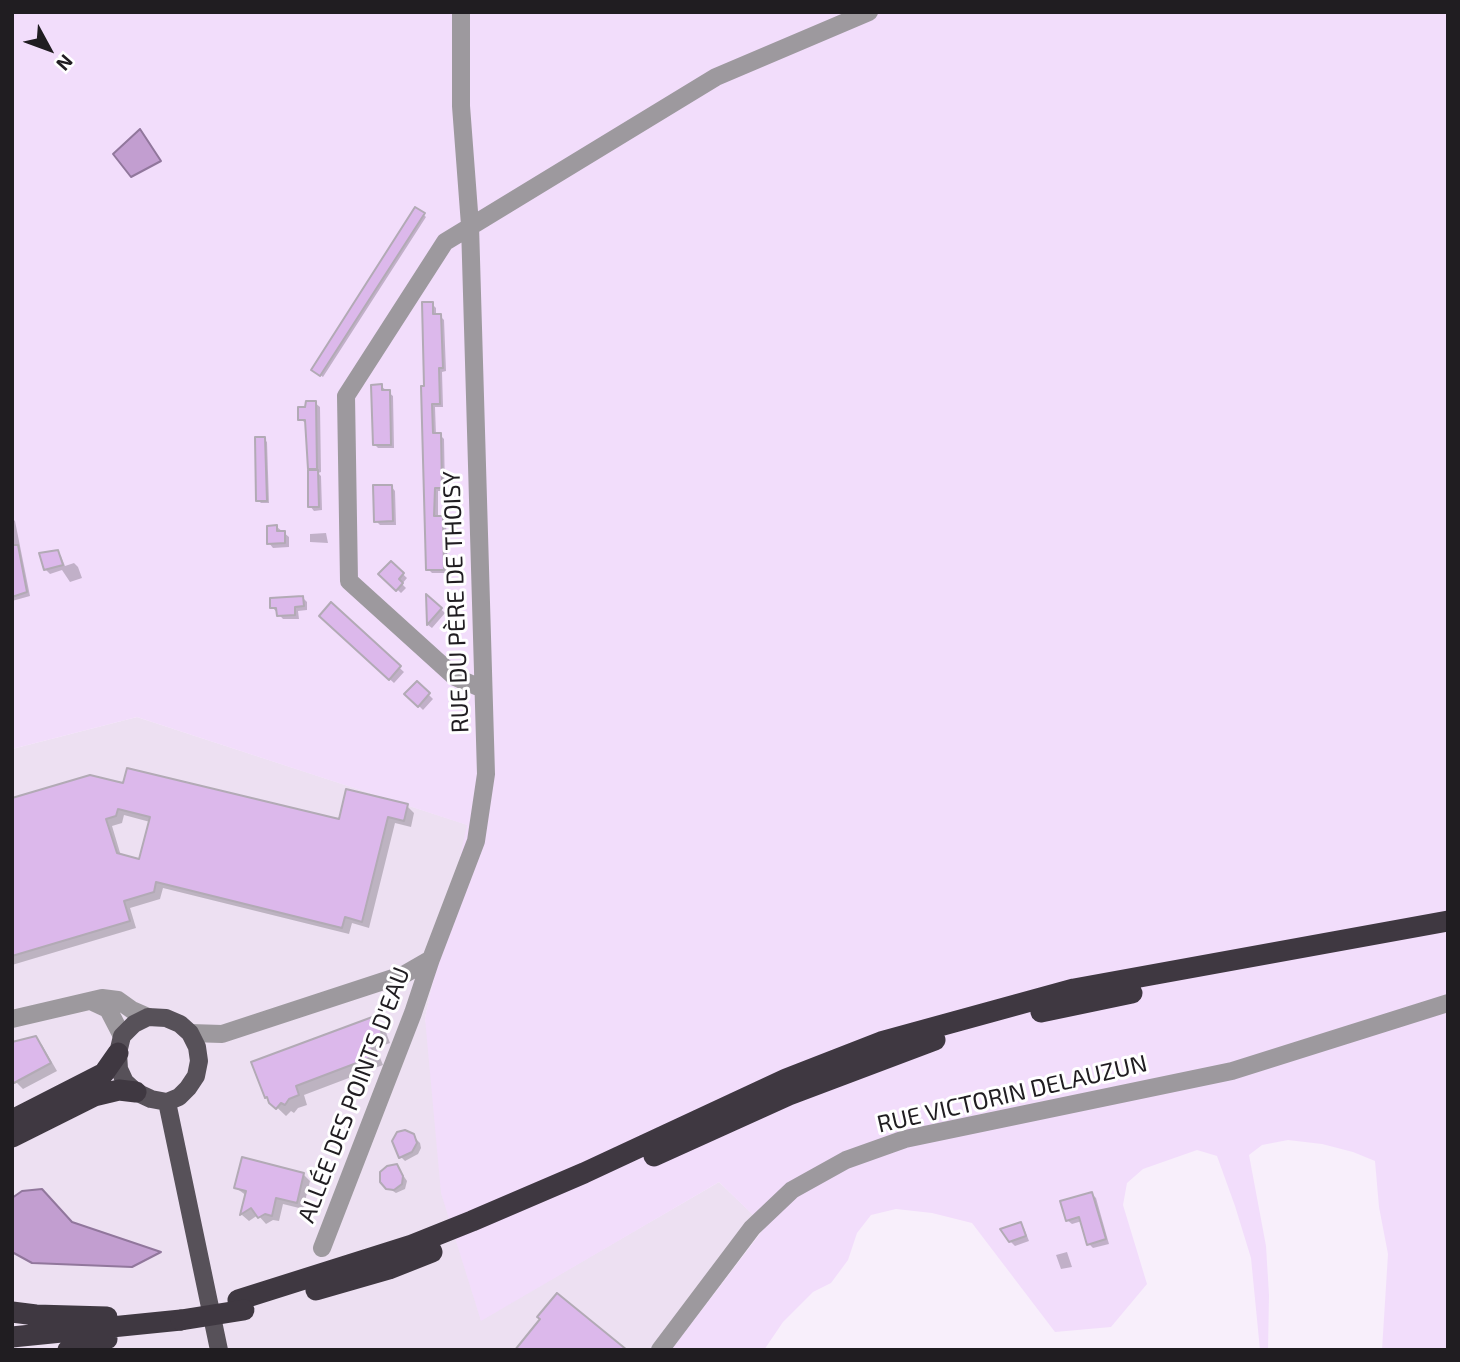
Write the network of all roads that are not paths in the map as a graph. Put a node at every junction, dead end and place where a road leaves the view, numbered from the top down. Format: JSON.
{"nodes":[{"id":1,"x":461,"y":12,"type":"edge"},
{"id":2,"x":869,"y":12,"type":"edge"},
{"id":3,"x":470,"y":225,"type":"junction"},
{"id":4,"x":484,"y":689,"type":"junction"},
{"id":5,"x":1448,"y":921,"type":"edge"},
{"id":6,"x":1448,"y":932,"type":"edge"},
{"id":7,"x":431,"y":959,"type":"junction"},
{"id":8,"x":93,"y":1002,"type":"junction"},
{"id":9,"x":1448,"y":1003,"type":"edge"},
{"id":10,"x":148,"y":1017,"type":"junction"},
{"id":11,"x":12,"y":1019,"type":"edge"},
{"id":12,"x":190,"y":1032,"type":"junction"},
{"id":13,"x":222,"y":1034,"type":"junction"},
{"id":14,"x":120,"y":1044,"type":"junction"},
{"id":15,"x":199,"y":1061,"type":"junction"},
{"id":16,"x":136,"y":1092,"type":"junction"},
{"id":17,"x":167,"y":1101,"type":"junction"},
{"id":18,"x":12,"y":1120,"type":"edge"},
{"id":19,"x":12,"y":1137,"type":"edge"},
{"id":20,"x":322,"y":1248,"type":"dead end"},
{"id":21,"x":241,"y":1305,"type":"junction"},
{"id":22,"x":12,"y":1312,"type":"edge"},
{"id":23,"x":180,"y":1316,"type":"junction"},
{"id":24,"x":144,"y":1318,"type":"junction"},
{"id":25,"x":12,"y":1327,"type":"edge"},
{"id":26,"x":12,"y":1337,"type":"edge"},
{"id":27,"x":68,"y":1350,"type":"edge"},
{"id":28,"x":219,"y":1350,"type":"edge"},
{"id":29,"x":660,"y":1350,"type":"edge"}],
"edges":[{"from":1,"to":3,"type":"street","name":"RUE DU PÈRE DE THOISY"},
{"from":2,"to":3,"type":"street"},
{"from":3,"to":4,"type":"street","name":"RUE DU PÈRE DE THOISY"},
{"from":3,"to":4,"type":"street"},
{"from":4,"to":7,"type":"street","name":"RUE DU PÈRE DE THOISY"},
{"from":5,"to":21,"type":"highway"},
{"from":6,"to":21,"type":"highway"},
{"from":7,"to":13,"type":"street"},
{"from":7,"to":20,"type":"street","name":"ALLÉE DES POINTS D'EAU"},
{"from":8,"to":10,"type":"street"},
{"from":8,"to":11,"type":"street"},
{"from":8,"to":14,"type":"street"},
{"from":9,"to":29,"type":"street","name":"RUE VICTORIN DELAUZUN"},
{"from":10,"to":12,"type":"main road"},
{"from":10,"to":14,"type":"main road"},
{"from":12,"to":13,"type":"street"},
{"from":12,"to":15,"type":"main road"},
{"from":13,"to":15,"type":"street"},
{"from":14,"to":16,"type":"main road"},
{"from":14,"to":18,"type":"highway"},
{"from":15,"to":17,"type":"main road"},
{"from":16,"to":17,"type":"main road"},
{"from":16,"to":19,"type":"highway"},
{"from":17,"to":28,"type":"main road"},
{"from":21,"to":23,"type":"highway"},
{"from":22,"to":24,"type":"highway"},
{"from":23,"to":24,"type":"highway"},
{"from":23,"to":26,"type":"highway"},
{"from":23,"to":27,"type":"highway"},
{"from":24,"to":25,"type":"highway"}]}
